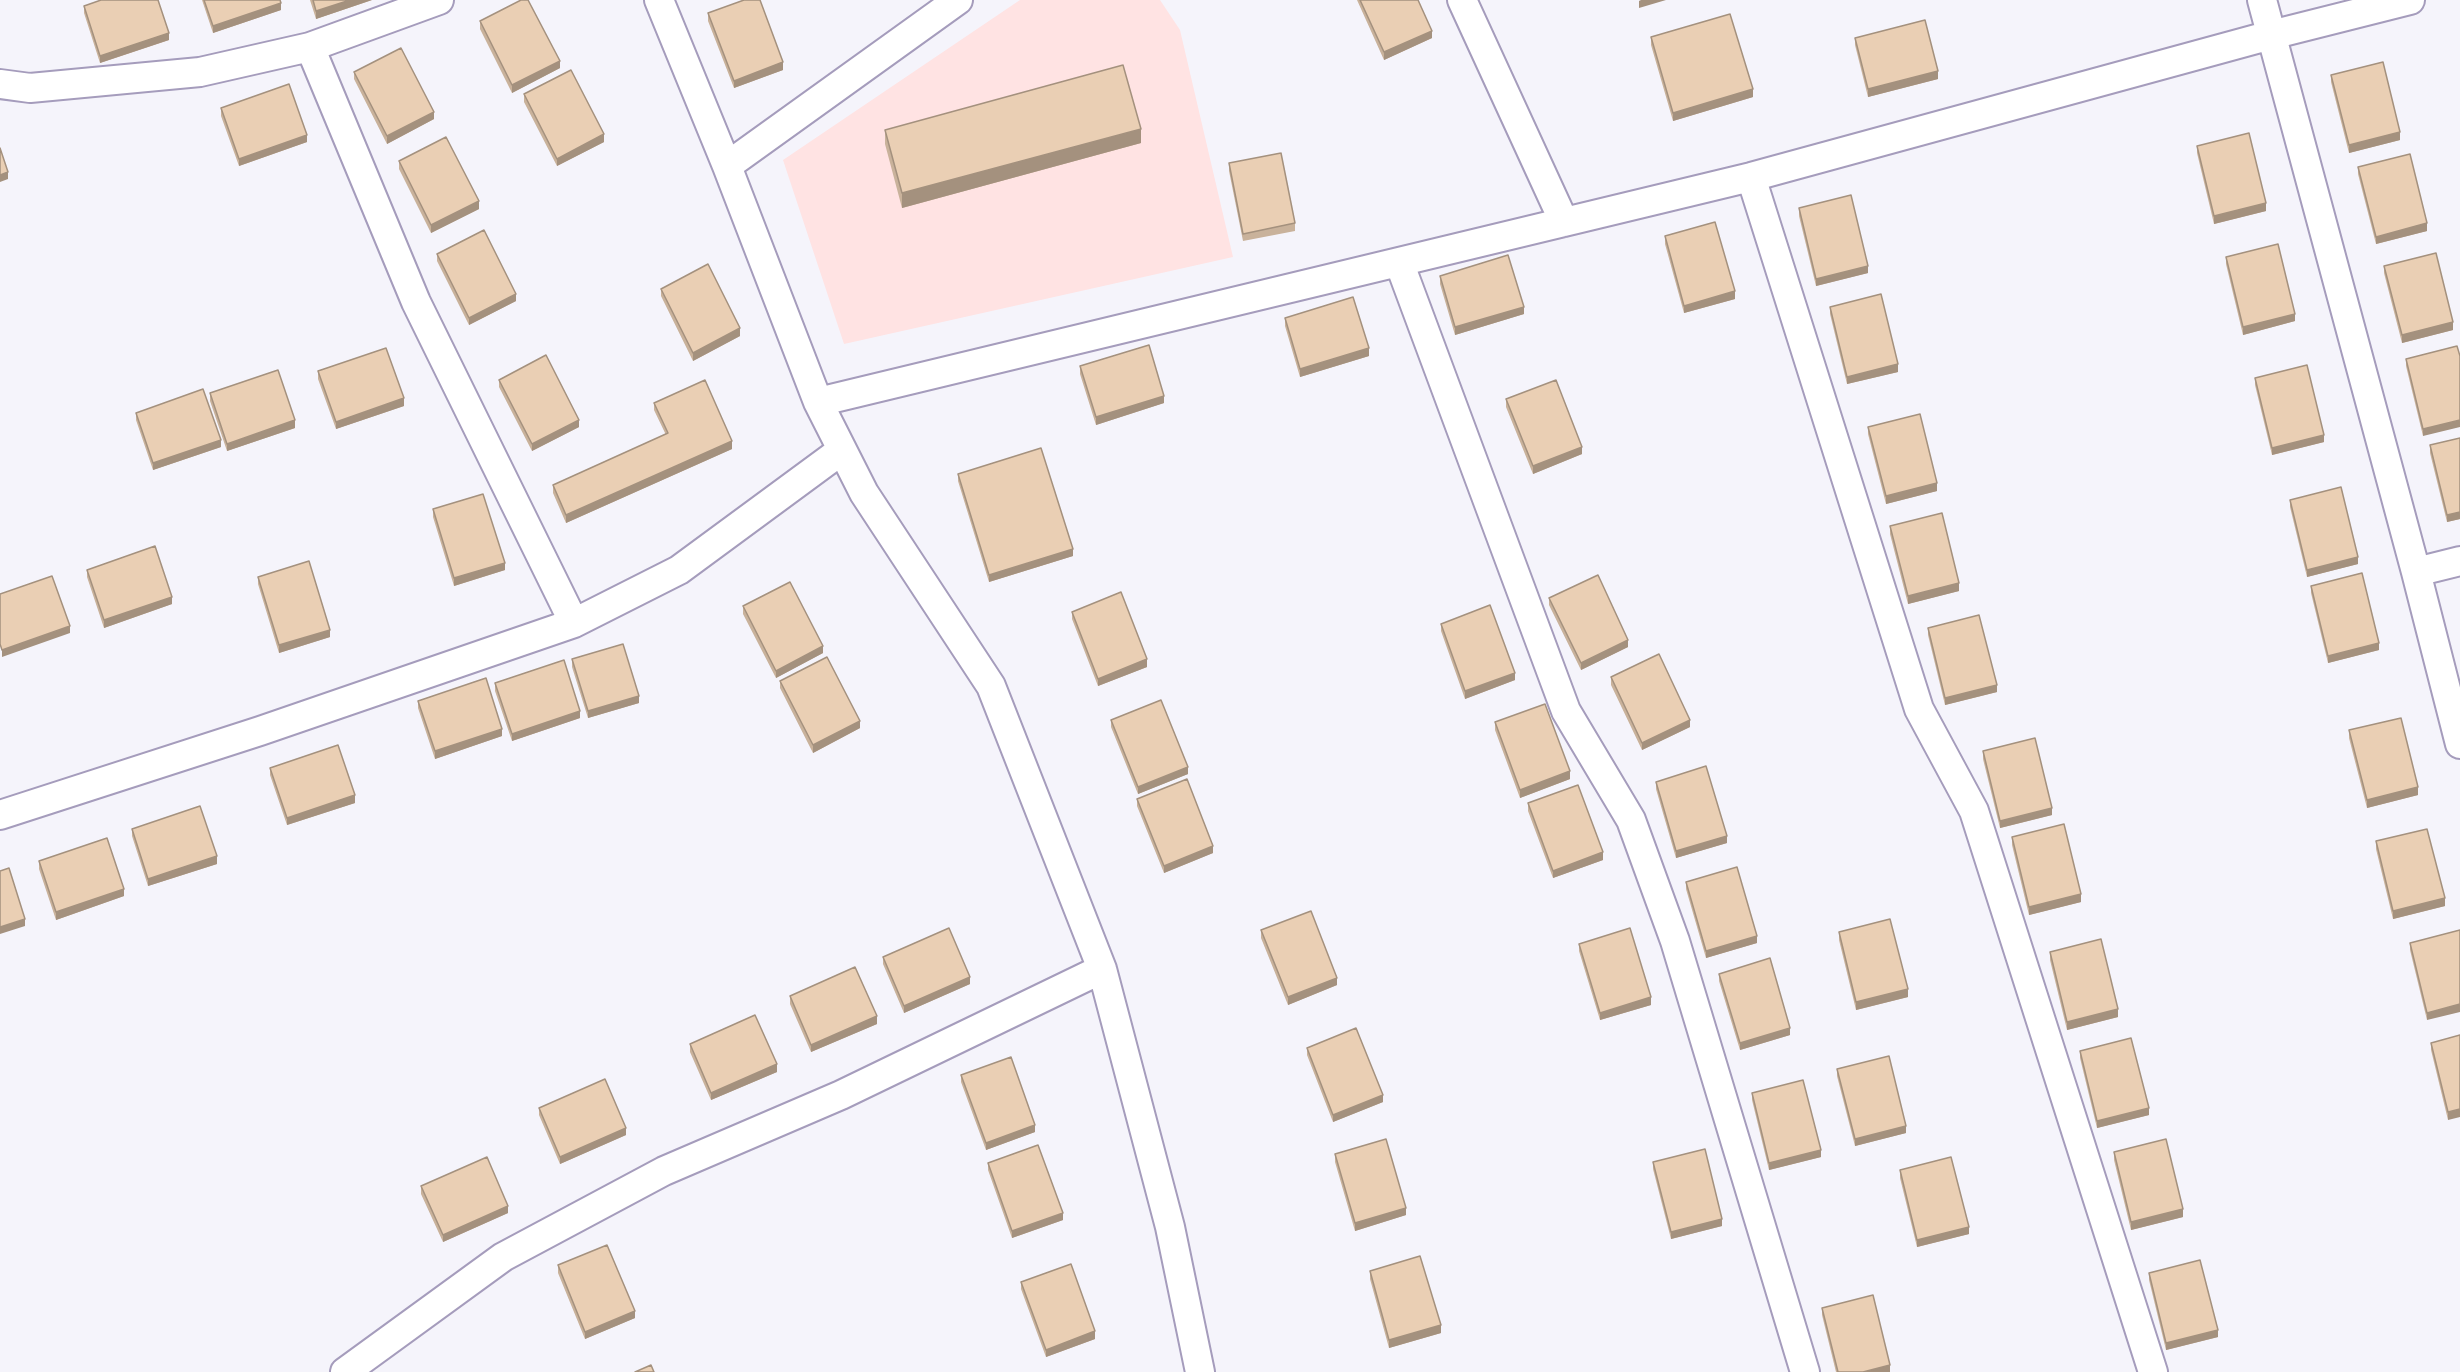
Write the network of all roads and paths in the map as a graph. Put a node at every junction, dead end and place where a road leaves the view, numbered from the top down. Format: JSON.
{"nodes":[{"id":1,"x":439,"y":0,"type":"edge"},
{"id":2,"x":659,"y":0,"type":"edge"},
{"id":3,"x":958,"y":0,"type":"edge"},
{"id":4,"x":1462,"y":0,"type":"edge"},
{"id":5,"x":2262,"y":0,"type":"edge"},
{"id":6,"x":2410,"y":0,"type":"edge"},
{"id":7,"x":2271,"y":35,"type":"junction"},
{"id":8,"x":310,"y":47,"type":"junction"},
{"id":9,"x":0,"y":84,"type":"edge"},
{"id":10,"x":727,"y":166,"type":"junction"},
{"id":11,"x":1750,"y":177,"type":"junction"},
{"id":12,"x":1564,"y":222,"type":"junction"},
{"id":13,"x":1399,"y":262,"type":"junction"},
{"id":14,"x":818,"y":402,"type":"junction"},
{"id":15,"x":842,"y":450,"type":"junction"},
{"id":16,"x":2460,"y":561,"type":"edge"},
{"id":17,"x":2416,"y":572,"type":"junction"},
{"id":18,"x":573,"y":623,"type":"junction"},
{"id":19,"x":2460,"y":744,"type":"edge"},
{"id":20,"x":0,"y":815,"type":"edge"},
{"id":21,"x":1102,"y":969,"type":"junction"},
{"id":22,"x":345,"y":1372,"type":"edge"},
{"id":23,"x":1200,"y":1372,"type":"edge"},
{"id":24,"x":1805,"y":1372,"type":"edge"},
{"id":25,"x":2153,"y":1372,"type":"edge"}],
"edges":[{"from":1,"to":8,"type":"street"},
{"from":2,"to":10,"type":"street"},
{"from":3,"to":10,"type":"street"},
{"from":4,"to":12,"type":"street"},
{"from":5,"to":7,"type":"street"},
{"from":6,"to":7,"type":"street"},
{"from":7,"to":11,"type":"street"},
{"from":7,"to":17,"type":"street"},
{"from":8,"to":9,"type":"street"},
{"from":8,"to":18,"type":"street"},
{"from":10,"to":14,"type":"street"},
{"from":11,"to":12,"type":"street"},
{"from":11,"to":25,"type":"street"},
{"from":12,"to":13,"type":"street"},
{"from":13,"to":14,"type":"street"},
{"from":13,"to":24,"type":"street"},
{"from":14,"to":15,"type":"street"},
{"from":15,"to":18,"type":"street"},
{"from":15,"to":21,"type":"street"},
{"from":16,"to":17,"type":"street"},
{"from":17,"to":19,"type":"street"},
{"from":18,"to":20,"type":"street"},
{"from":21,"to":22,"type":"street"},
{"from":21,"to":23,"type":"street"}]}
